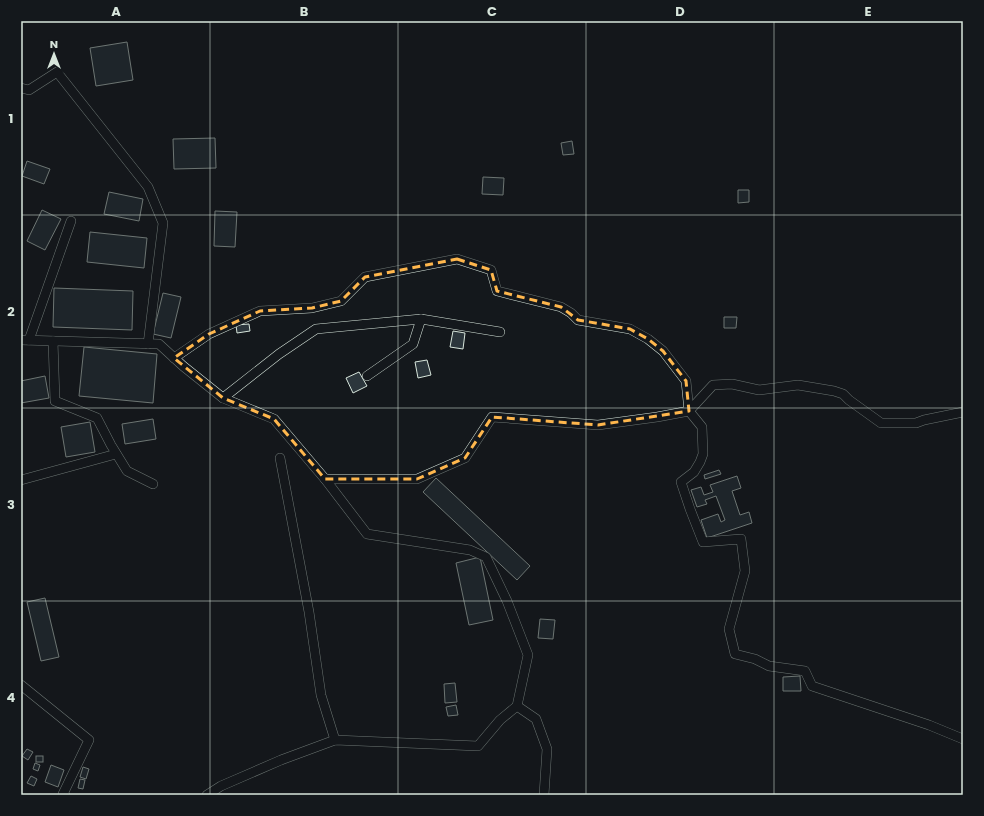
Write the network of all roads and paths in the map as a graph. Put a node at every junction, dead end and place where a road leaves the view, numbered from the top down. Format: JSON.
{"nodes":[{"id":1,"x":21,"y":88,"type":"edge"},
{"id":2,"x":71,"y":221,"type":"dead end"},
{"id":3,"x":421,"y":319,"type":"junction"},
{"id":4,"x":500,"y":332,"type":"dead end"},
{"id":5,"x":25,"y":340,"type":"edge"},
{"id":6,"x":53,"y":340,"type":"junction"},
{"id":7,"x":148,"y":344,"type":"junction"},
{"id":8,"x":174,"y":358,"type":"junction"},
{"id":9,"x":367,"y":376,"type":"dead end"},
{"id":10,"x":223,"y":398,"type":"junction"},
{"id":11,"x":689,"y":410,"type":"junction"},
{"id":12,"x":963,"y":412,"type":"edge"},
{"id":13,"x":116,"y":454,"type":"junction"},
{"id":14,"x":280,"y":458,"type":"dead end"},
{"id":15,"x":325,"y":479,"type":"junction"},
{"id":16,"x":21,"y":480,"type":"edge"},
{"id":17,"x":153,"y":484,"type":"dead end"},
{"id":18,"x":21,"y":684,"type":"edge"},
{"id":19,"x":517,"y":706,"type":"junction"},
{"id":20,"x":963,"y":739,"type":"edge"},
{"id":21,"x":335,"y":740,"type":"junction"},
{"id":22,"x":65,"y":795,"type":"edge"},
{"id":23,"x":207,"y":795,"type":"edge"},
{"id":24,"x":544,"y":795,"type":"edge"}],
"edges":[{"from":1,"to":7,"type":"street"},
{"from":2,"to":5,"type":"street"},
{"from":3,"to":4,"type":"street"},
{"from":3,"to":9,"type":"street"},
{"from":3,"to":10,"type":"street"},
{"from":5,"to":6,"type":"street"},
{"from":6,"to":7,"type":"street"},
{"from":6,"to":13,"type":"street"},
{"from":7,"to":8,"type":"street"},
{"from":8,"to":10,"type":"street"},
{"from":8,"to":11,"type":"street"},
{"from":10,"to":15,"type":"street"},
{"from":11,"to":12,"type":"street"},
{"from":11,"to":15,"type":"street"},
{"from":11,"to":20,"type":"street"},
{"from":13,"to":16,"type":"street"},
{"from":13,"to":17,"type":"street"},
{"from":14,"to":21,"type":"street"},
{"from":15,"to":19,"type":"street"},
{"from":18,"to":22,"type":"street"},
{"from":19,"to":21,"type":"street"},
{"from":19,"to":24,"type":"street"},
{"from":21,"to":23,"type":"street"}]}
